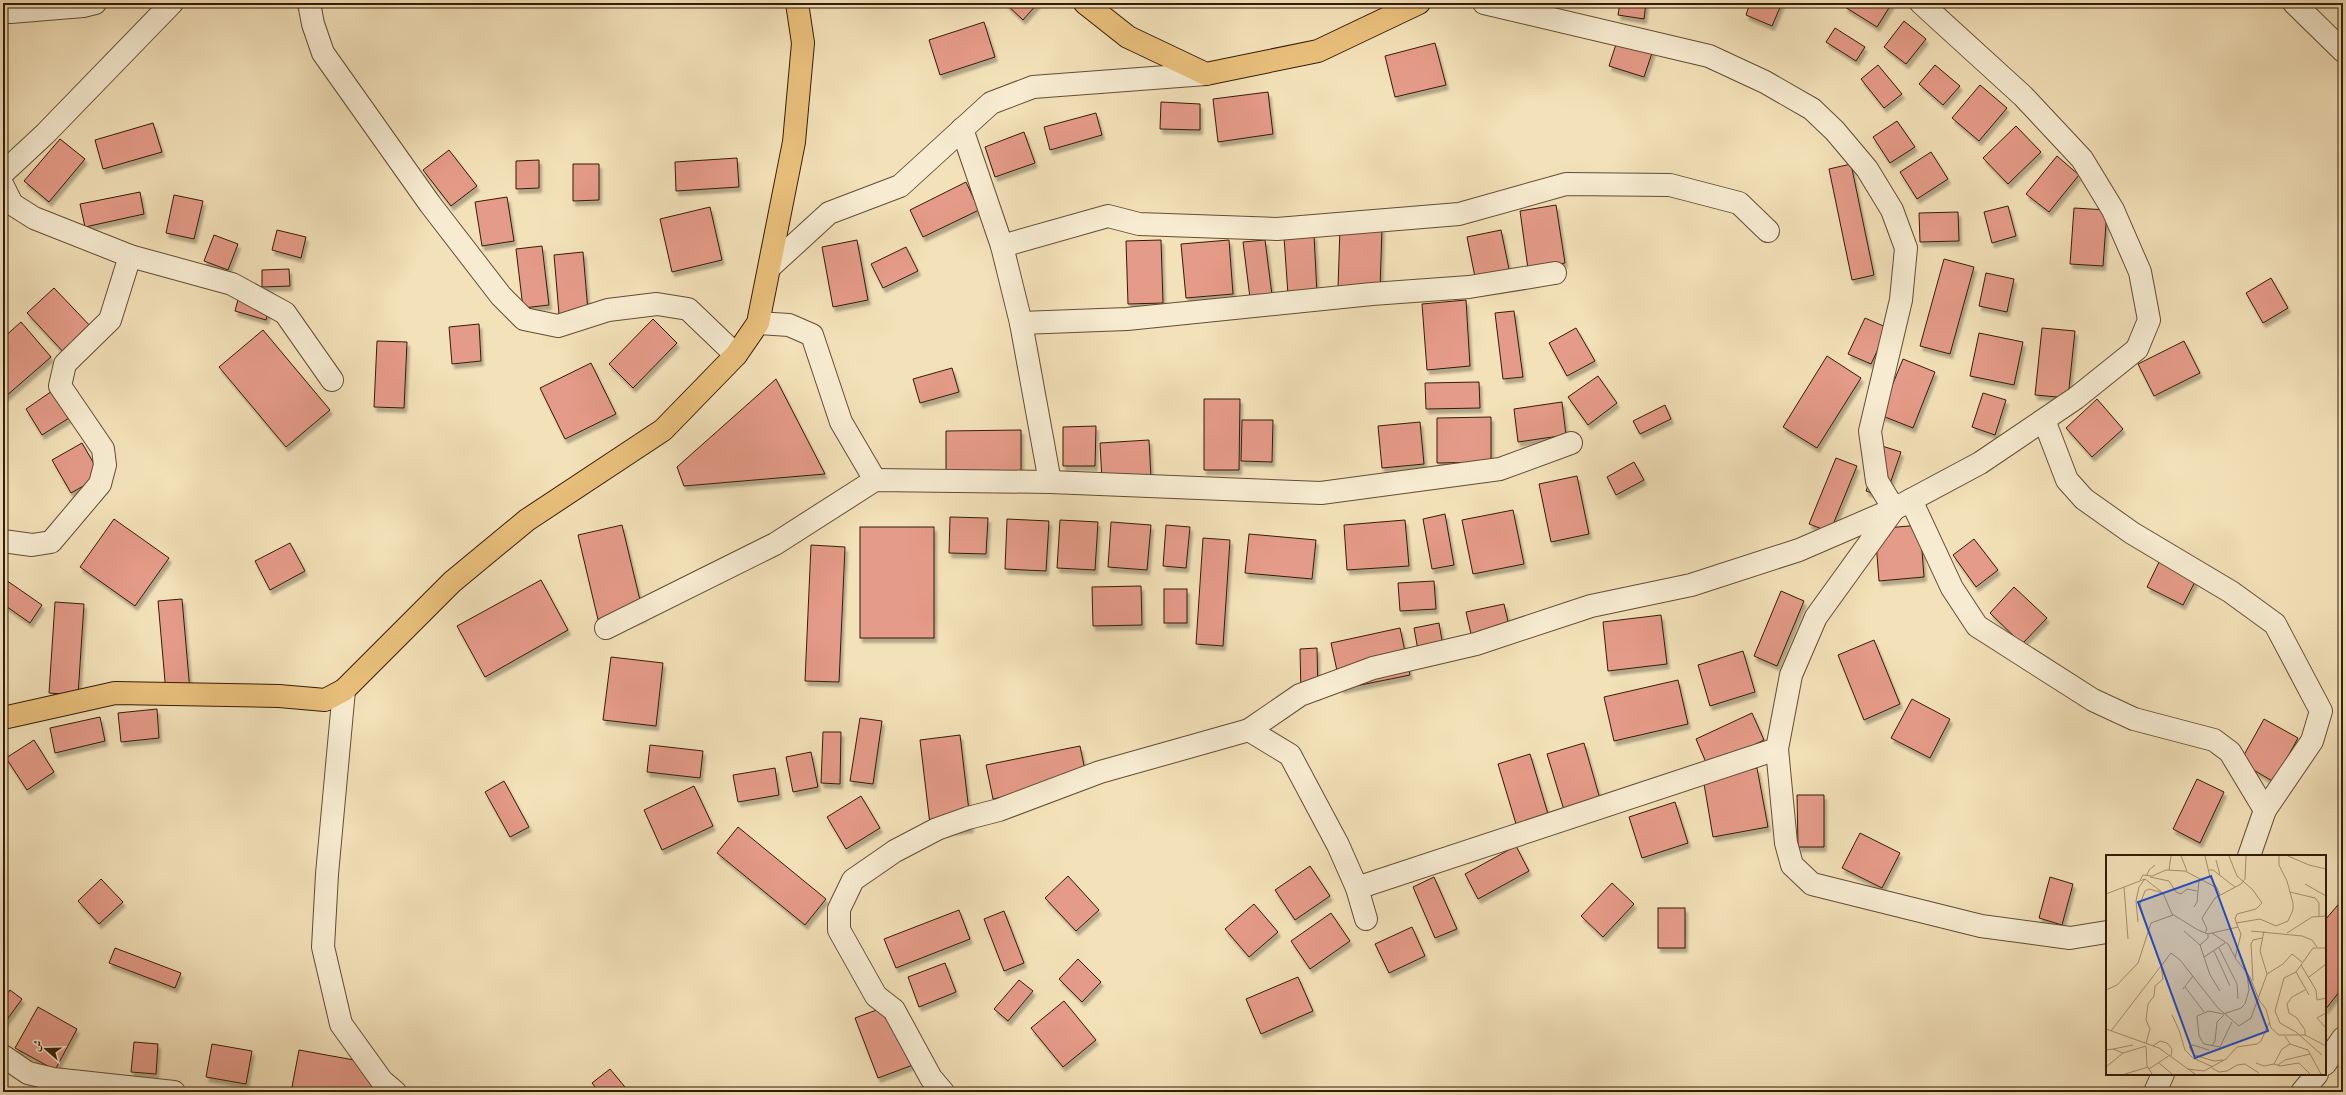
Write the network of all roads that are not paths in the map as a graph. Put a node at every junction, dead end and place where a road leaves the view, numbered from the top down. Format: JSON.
{"nodes":[{"id":1,"x":95,"y":3,"type":"edge"},
{"id":2,"x":172,"y":3,"type":"edge"},
{"id":3,"x":309,"y":3,"type":"edge"},
{"id":4,"x":797,"y":3,"type":"edge"},
{"id":5,"x":1085,"y":3,"type":"edge"},
{"id":6,"x":1420,"y":3,"type":"edge"},
{"id":7,"x":1484,"y":3,"type":"edge"},
{"id":8,"x":1921,"y":3,"type":"edge"},
{"id":9,"x":2294,"y":3,"type":"edge"},
{"id":10,"x":3,"y":10,"type":"edge"},
{"id":11,"x":2343,"y":51,"type":"edge"},
{"id":12,"x":1206,"y":74,"type":"junction"},
{"id":13,"x":962,"y":129,"type":"junction"},
{"id":14,"x":3,"y":173,"type":"edge"},
{"id":15,"x":3,"y":186,"type":"edge"},
{"id":16,"x":1768,"y":231,"type":"dead end"},
{"id":17,"x":1002,"y":246,"type":"junction"},
{"id":18,"x":130,"y":256,"type":"junction"},
{"id":19,"x":770,"y":266,"type":"junction"},
{"id":20,"x":1555,"y":273,"type":"dead end"},
{"id":21,"x":758,"y":323,"type":"junction"},
{"id":22,"x":1021,"y":323,"type":"junction"},
{"id":23,"x":736,"y":355,"type":"junction"},
{"id":24,"x":332,"y":380,"type":"dead end"},
{"id":25,"x":2044,"y":420,"type":"junction"},
{"id":26,"x":1571,"y":443,"type":"dead end"},
{"id":27,"x":875,"y":480,"type":"junction"},
{"id":28,"x":1050,"y":482,"type":"junction"},
{"id":29,"x":1902,"y":504,"type":"junction"},
{"id":30,"x":3,"y":541,"type":"edge"},
{"id":31,"x":606,"y":628,"type":"dead end"},
{"id":32,"x":344,"y":690,"type":"junction"},
{"id":33,"x":3,"y":718,"type":"edge"},
{"id":34,"x":1248,"y":730,"type":"junction"},
{"id":35,"x":1777,"y":749,"type":"junction"},
{"id":36,"x":2265,"y":810,"type":"junction"},
{"id":37,"x":2249,"y":855,"type":"edge"},
{"id":38,"x":1357,"y":888,"type":"junction"},
{"id":39,"x":1366,"y":919,"type":"dead end"},
{"id":40,"x":2106,"y":932,"type":"edge"},
{"id":41,"x":2343,"y":1038,"type":"edge"},
{"id":42,"x":3,"y":1056,"type":"edge"},
{"id":43,"x":2326,"y":1063,"type":"edge"},
{"id":44,"x":2163,"y":1075,"type":"edge"},
{"id":45,"x":2316,"y":1075,"type":"edge"},
{"id":46,"x":174,"y":1092,"type":"edge"},
{"id":47,"x":395,"y":1092,"type":"edge"},
{"id":48,"x":943,"y":1092,"type":"edge"},
{"id":49,"x":2155,"y":1092,"type":"edge"},
{"id":50,"x":2302,"y":1092,"type":"edge"}],
"edges":[{"from":1,"to":10,"type":"street"},
{"from":2,"to":14,"type":"street"},
{"from":3,"to":23,"type":"street"},
{"from":4,"to":19,"type":"main road"},
{"from":5,"to":12,"type":"main road"},
{"from":6,"to":12,"type":"main road"},
{"from":7,"to":29,"type":"street"},
{"from":8,"to":25,"type":"street"},
{"from":9,"to":11,"type":"street"},
{"from":12,"to":13,"type":"street"},
{"from":13,"to":17,"type":"street"},
{"from":13,"to":19,"type":"street"},
{"from":15,"to":18,"type":"street"},
{"from":16,"to":17,"type":"street"},
{"from":17,"to":22,"type":"street"},
{"from":18,"to":24,"type":"street"},
{"from":18,"to":30,"type":"street"},
{"from":19,"to":21,"type":"main road"},
{"from":20,"to":22,"type":"street"},
{"from":21,"to":23,"type":"main road"},
{"from":21,"to":27,"type":"street"},
{"from":22,"to":28,"type":"street"},
{"from":23,"to":32,"type":"main road"},
{"from":25,"to":29,"type":"street"},
{"from":25,"to":36,"type":"street"},
{"from":26,"to":28,"type":"street"},
{"from":27,"to":28,"type":"street"},
{"from":27,"to":31,"type":"street"},
{"from":29,"to":34,"type":"street"},
{"from":29,"to":35,"type":"street"},
{"from":29,"to":36,"type":"street"},
{"from":32,"to":33,"type":"main road"},
{"from":32,"to":47,"type":"street"},
{"from":34,"to":38,"type":"street"},
{"from":34,"to":48,"type":"street"},
{"from":35,"to":38,"type":"street"},
{"from":35,"to":40,"type":"street"},
{"from":36,"to":37,"type":"street"},
{"from":38,"to":39,"type":"street"},
{"from":41,"to":43,"type":"street"},
{"from":42,"to":46,"type":"street"},
{"from":44,"to":49,"type":"street"},
{"from":45,"to":50,"type":"street"}]}
